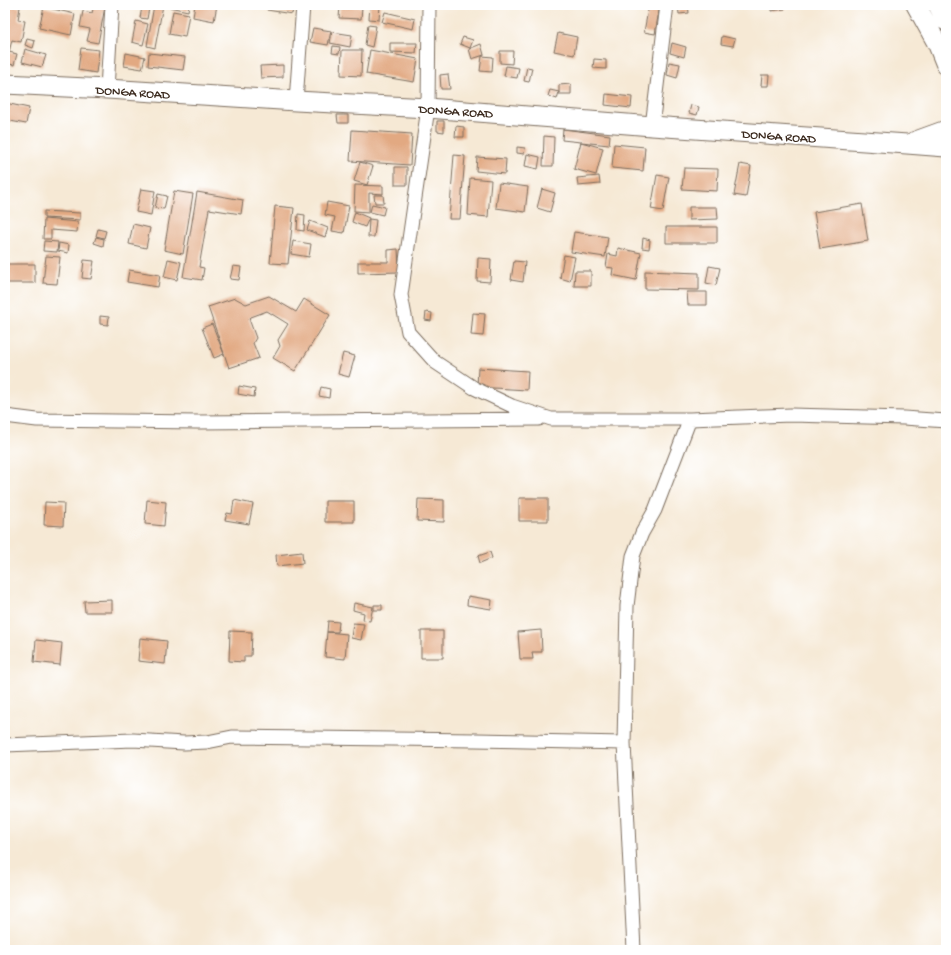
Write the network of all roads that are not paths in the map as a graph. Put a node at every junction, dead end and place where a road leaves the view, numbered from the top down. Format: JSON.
{"nodes":[{"id":1,"x":112,"y":5,"type":"edge"},
{"id":2,"x":303,"y":5,"type":"edge"},
{"id":3,"x":429,"y":5,"type":"edge"},
{"id":4,"x":668,"y":5,"type":"edge"},
{"id":5,"x":916,"y":5,"type":"edge"},
{"id":6,"x":938,"y":5,"type":"edge"},
{"id":7,"x":946,"y":21,"type":"edge"},
{"id":8,"x":946,"y":65,"type":"edge"},
{"id":9,"x":5,"y":84,"type":"edge"},
{"id":10,"x":108,"y":89,"type":"junction"},
{"id":11,"x":296,"y":102,"type":"junction"},
{"id":12,"x":428,"y":108,"type":"junction"},
{"id":13,"x":652,"y":126,"type":"junction"},
{"id":14,"x":946,"y":130,"type":"edge"},
{"id":15,"x":907,"y":144,"type":"junction"},
{"id":16,"x":946,"y":147,"type":"edge"},
{"id":17,"x":5,"y":416,"type":"edge"},
{"id":18,"x":551,"y":419,"type":"junction"},
{"id":19,"x":690,"y":419,"type":"junction"},
{"id":20,"x":946,"y":421,"type":"edge"},
{"id":21,"x":624,"y":743,"type":"junction"},
{"id":22,"x":5,"y":745,"type":"edge"},
{"id":23,"x":634,"y":950,"type":"edge"}],
"edges":[{"from":1,"to":10,"type":"street"},
{"from":2,"to":11,"type":"street"},
{"from":3,"to":12,"type":"street"},
{"from":4,"to":13,"type":"street"},
{"from":5,"to":8,"type":"street"},
{"from":6,"to":7,"type":"street"},
{"from":9,"to":10,"type":"street","name":"DONGA ROAD"},
{"from":10,"to":11,"type":"street","name":"DONGA ROAD"},
{"from":11,"to":12,"type":"street","name":"DONGA ROAD"},
{"from":12,"to":13,"type":"street","name":"DONGA ROAD"},
{"from":12,"to":18,"type":"street"},
{"from":13,"to":15,"type":"street","name":"DONGA ROAD"},
{"from":14,"to":15,"type":"street"},
{"from":15,"to":16,"type":"street","name":"DONGA ROAD"},
{"from":17,"to":18,"type":"street"},
{"from":18,"to":19,"type":"street"},
{"from":19,"to":20,"type":"street"},
{"from":19,"to":21,"type":"street"},
{"from":21,"to":22,"type":"street"},
{"from":21,"to":23,"type":"street"}]}
